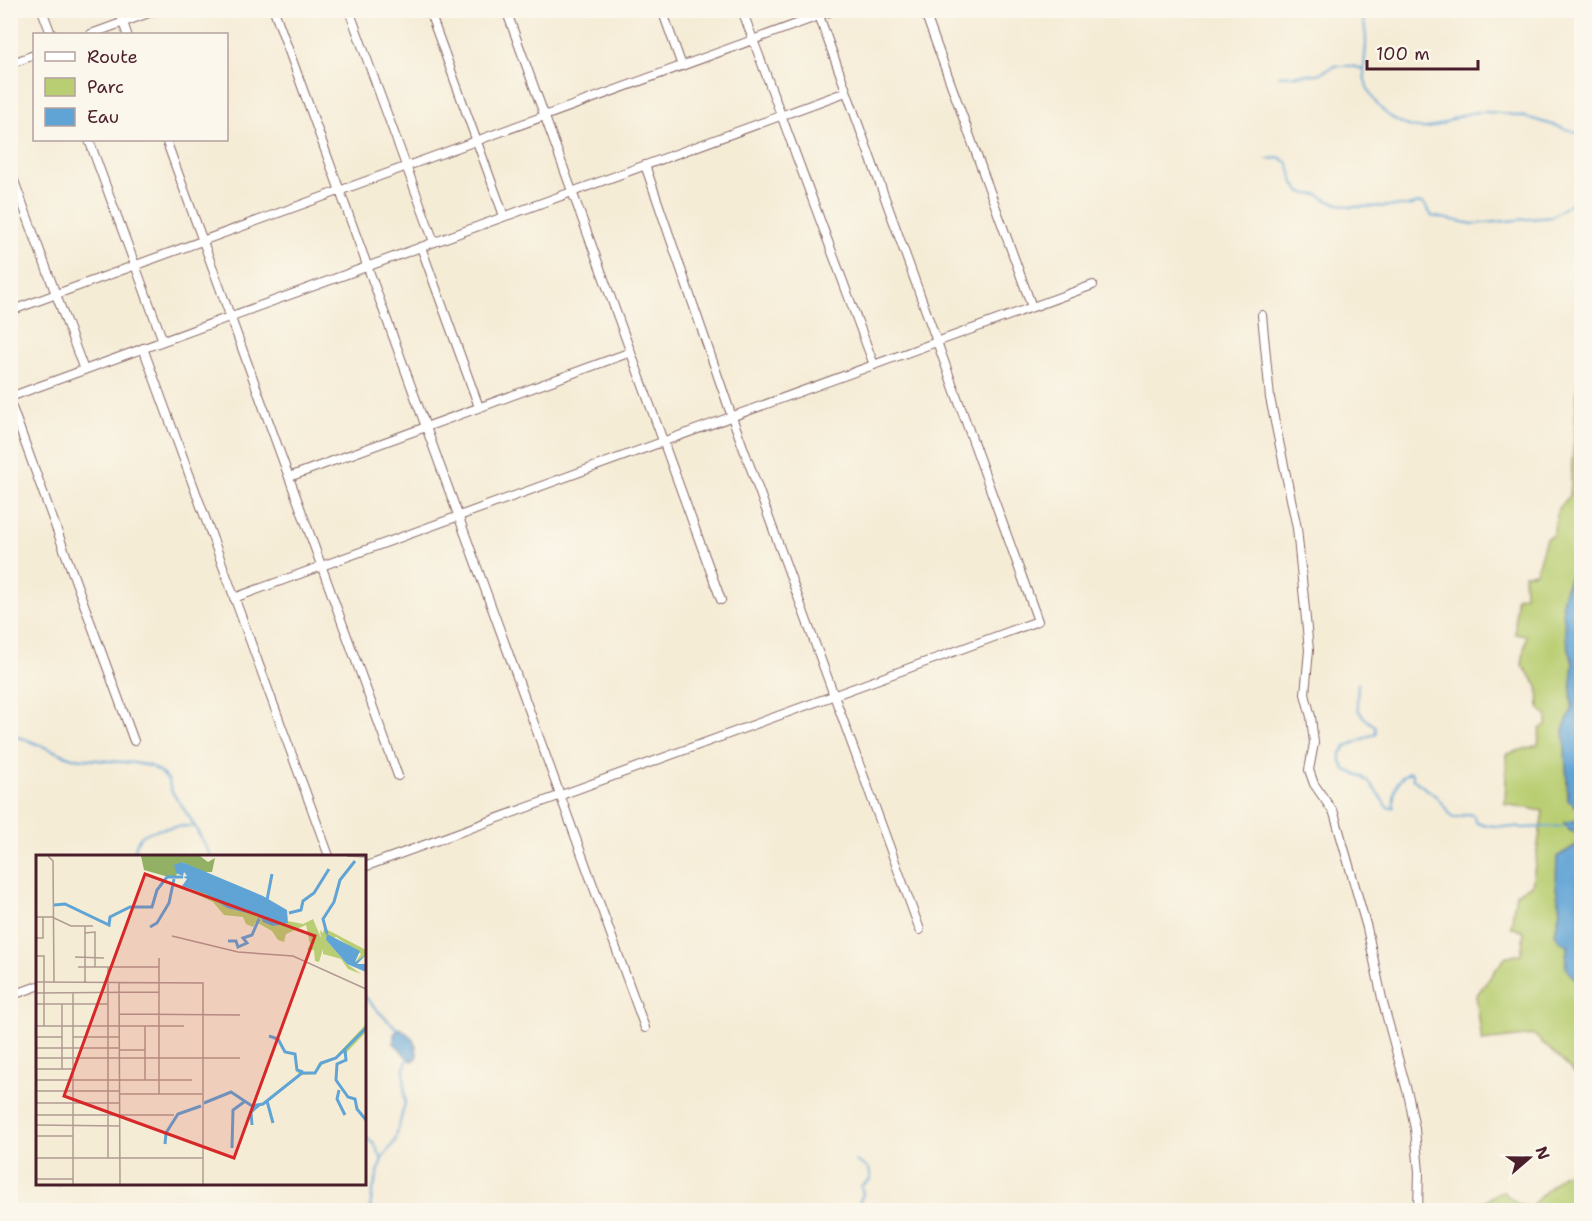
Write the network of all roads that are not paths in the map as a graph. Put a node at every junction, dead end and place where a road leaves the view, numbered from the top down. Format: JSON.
{"nodes":[{"id":1,"x":42,"y":10,"type":"edge"},
{"id":2,"x":119,"y":10,"type":"edge"},
{"id":3,"x":157,"y":10,"type":"edge"},
{"id":4,"x":274,"y":10,"type":"edge"},
{"id":5,"x":349,"y":10,"type":"edge"},
{"id":6,"x":429,"y":10,"type":"edge"},
{"id":7,"x":506,"y":10,"type":"edge"},
{"id":8,"x":662,"y":10,"type":"edge"},
{"id":9,"x":741,"y":10,"type":"edge"},
{"id":10,"x":835,"y":10,"type":"edge"},
{"id":11,"x":924,"y":10,"type":"edge"},
{"id":12,"x":818,"y":14,"type":"edge"},
{"id":13,"x":123,"y":23,"type":"junction"},
{"id":14,"x":51,"y":33,"type":"edge"},
{"id":15,"x":94,"y":33,"type":"edge"},
{"id":16,"x":127,"y":33,"type":"edge"},
{"id":17,"x":753,"y":41,"type":"junction"},
{"id":18,"x":33,"y":55,"type":"edge"},
{"id":19,"x":10,"y":64,"type":"edge"},
{"id":20,"x":682,"y":66,"type":"junction"},
{"id":21,"x":846,"y":92,"type":"junction"},
{"id":22,"x":545,"y":116,"type":"junction"},
{"id":23,"x":780,"y":116,"type":"junction"},
{"id":24,"x":89,"y":141,"type":"edge"},
{"id":25,"x":166,"y":141,"type":"edge"},
{"id":26,"x":477,"y":141,"type":"junction"},
{"id":27,"x":645,"y":165,"type":"junction"},
{"id":28,"x":406,"y":167,"type":"junction"},
{"id":29,"x":10,"y":170,"type":"edge"},
{"id":30,"x":339,"y":191,"type":"junction"},
{"id":31,"x":572,"y":192,"type":"junction"},
{"id":32,"x":504,"y":216,"type":"junction"},
{"id":33,"x":203,"y":241,"type":"junction"},
{"id":34,"x":434,"y":242,"type":"junction"},
{"id":35,"x":421,"y":247,"type":"junction"},
{"id":36,"x":135,"y":266,"type":"junction"},
{"id":37,"x":367,"y":267,"type":"junction"},
{"id":38,"x":1093,"y":285,"type":"dead end"},
{"id":39,"x":56,"y":295,"type":"junction"},
{"id":40,"x":1032,"y":307,"type":"junction"},
{"id":41,"x":10,"y":311,"type":"edge"},
{"id":42,"x":1262,"y":315,"type":"dead end"},
{"id":43,"x":230,"y":316,"type":"junction"},
{"id":44,"x":163,"y":341,"type":"junction"},
{"id":45,"x":937,"y":342,"type":"junction"},
{"id":46,"x":143,"y":348,"type":"junction"},
{"id":47,"x":631,"y":352,"type":"junction"},
{"id":48,"x":874,"y":365,"type":"junction"},
{"id":49,"x":84,"y":370,"type":"junction"},
{"id":50,"x":10,"y":397,"type":"edge"},
{"id":51,"x":10,"y":402,"type":"edge"},
{"id":52,"x":479,"y":407,"type":"junction"},
{"id":53,"x":732,"y":417,"type":"junction"},
{"id":54,"x":425,"y":427,"type":"junction"},
{"id":55,"x":664,"y":442,"type":"junction"},
{"id":56,"x":289,"y":477,"type":"junction"},
{"id":57,"x":458,"y":517,"type":"junction"},
{"id":58,"x":321,"y":566,"type":"junction"},
{"id":59,"x":234,"y":598,"type":"junction"},
{"id":60,"x":722,"y":600,"type":"dead end"},
{"id":61,"x":834,"y":696,"type":"junction"},
{"id":62,"x":134,"y":741,"type":"dead end"},
{"id":63,"x":398,"y":776,"type":"dead end"},
{"id":64,"x":560,"y":796,"type":"junction"},
{"id":65,"x":328,"y":855,"type":"edge"},
{"id":66,"x":366,"y":866,"type":"edge"},
{"id":67,"x":920,"y":930,"type":"dead end"},
{"id":68,"x":36,"y":987,"type":"edge"},
{"id":69,"x":10,"y":996,"type":"edge"},
{"id":70,"x":645,"y":1028,"type":"dead end"},
{"id":71,"x":1418,"y":1210,"type":"edge"}],
"edges":[{"from":1,"to":14,"type":"street"},
{"from":2,"to":13,"type":"street"},
{"from":3,"to":13,"type":"street"},
{"from":4,"to":30,"type":"street"},
{"from":5,"to":28,"type":"street"},
{"from":6,"to":26,"type":"street"},
{"from":7,"to":22,"type":"street"},
{"from":8,"to":20,"type":"street"},
{"from":9,"to":17,"type":"street"},
{"from":10,"to":12,"type":"street"},
{"from":11,"to":40,"type":"street"},
{"from":12,"to":17,"type":"street"},
{"from":12,"to":21,"type":"street"},
{"from":13,"to":15,"type":"street"},
{"from":13,"to":16,"type":"street"},
{"from":17,"to":20,"type":"street"},
{"from":17,"to":23,"type":"street"},
{"from":18,"to":19,"type":"street"},
{"from":20,"to":22,"type":"street"},
{"from":21,"to":23,"type":"street"},
{"from":21,"to":45,"type":"street"},
{"from":22,"to":26,"type":"street"},
{"from":22,"to":31,"type":"street"},
{"from":23,"to":27,"type":"street"},
{"from":23,"to":48,"type":"street"},
{"from":24,"to":36,"type":"street"},
{"from":25,"to":33,"type":"street"},
{"from":26,"to":28,"type":"street"},
{"from":26,"to":32,"type":"street"},
{"from":27,"to":31,"type":"street"},
{"from":27,"to":53,"type":"street"},
{"from":28,"to":30,"type":"street"},
{"from":28,"to":34,"type":"street"},
{"from":29,"to":39,"type":"street"},
{"from":30,"to":33,"type":"street"},
{"from":30,"to":37,"type":"street"},
{"from":31,"to":32,"type":"street"},
{"from":31,"to":47,"type":"street"},
{"from":32,"to":34,"type":"street"},
{"from":33,"to":36,"type":"street"},
{"from":33,"to":43,"type":"street"},
{"from":34,"to":35,"type":"street"},
{"from":35,"to":37,"type":"street"},
{"from":35,"to":52,"type":"street"},
{"from":36,"to":39,"type":"street"},
{"from":36,"to":44,"type":"street"},
{"from":37,"to":43,"type":"street"},
{"from":37,"to":54,"type":"street"},
{"from":38,"to":40,"type":"street"},
{"from":39,"to":41,"type":"street"},
{"from":39,"to":49,"type":"street"},
{"from":40,"to":45,"type":"street"},
{"from":42,"to":71,"type":"street"},
{"from":43,"to":44,"type":"street"},
{"from":43,"to":56,"type":"street"},
{"from":44,"to":46,"type":"street"},
{"from":45,"to":48,"type":"street"},
{"from":45,"to":61,"type":"street"},
{"from":46,"to":49,"type":"street"},
{"from":46,"to":59,"type":"street"},
{"from":47,"to":52,"type":"street"},
{"from":47,"to":55,"type":"street"},
{"from":48,"to":53,"type":"street"},
{"from":49,"to":50,"type":"street"},
{"from":51,"to":62,"type":"street"},
{"from":52,"to":54,"type":"street"},
{"from":53,"to":55,"type":"street"},
{"from":53,"to":61,"type":"street"},
{"from":54,"to":56,"type":"street"},
{"from":54,"to":57,"type":"street"},
{"from":55,"to":57,"type":"street"},
{"from":55,"to":60,"type":"street"},
{"from":56,"to":58,"type":"street"},
{"from":57,"to":58,"type":"street"},
{"from":57,"to":64,"type":"street"},
{"from":58,"to":59,"type":"street"},
{"from":58,"to":63,"type":"street"},
{"from":59,"to":65,"type":"street"},
{"from":61,"to":64,"type":"street"},
{"from":61,"to":67,"type":"street"},
{"from":64,"to":66,"type":"street"},
{"from":64,"to":70,"type":"street"},
{"from":68,"to":69,"type":"street"}]}
